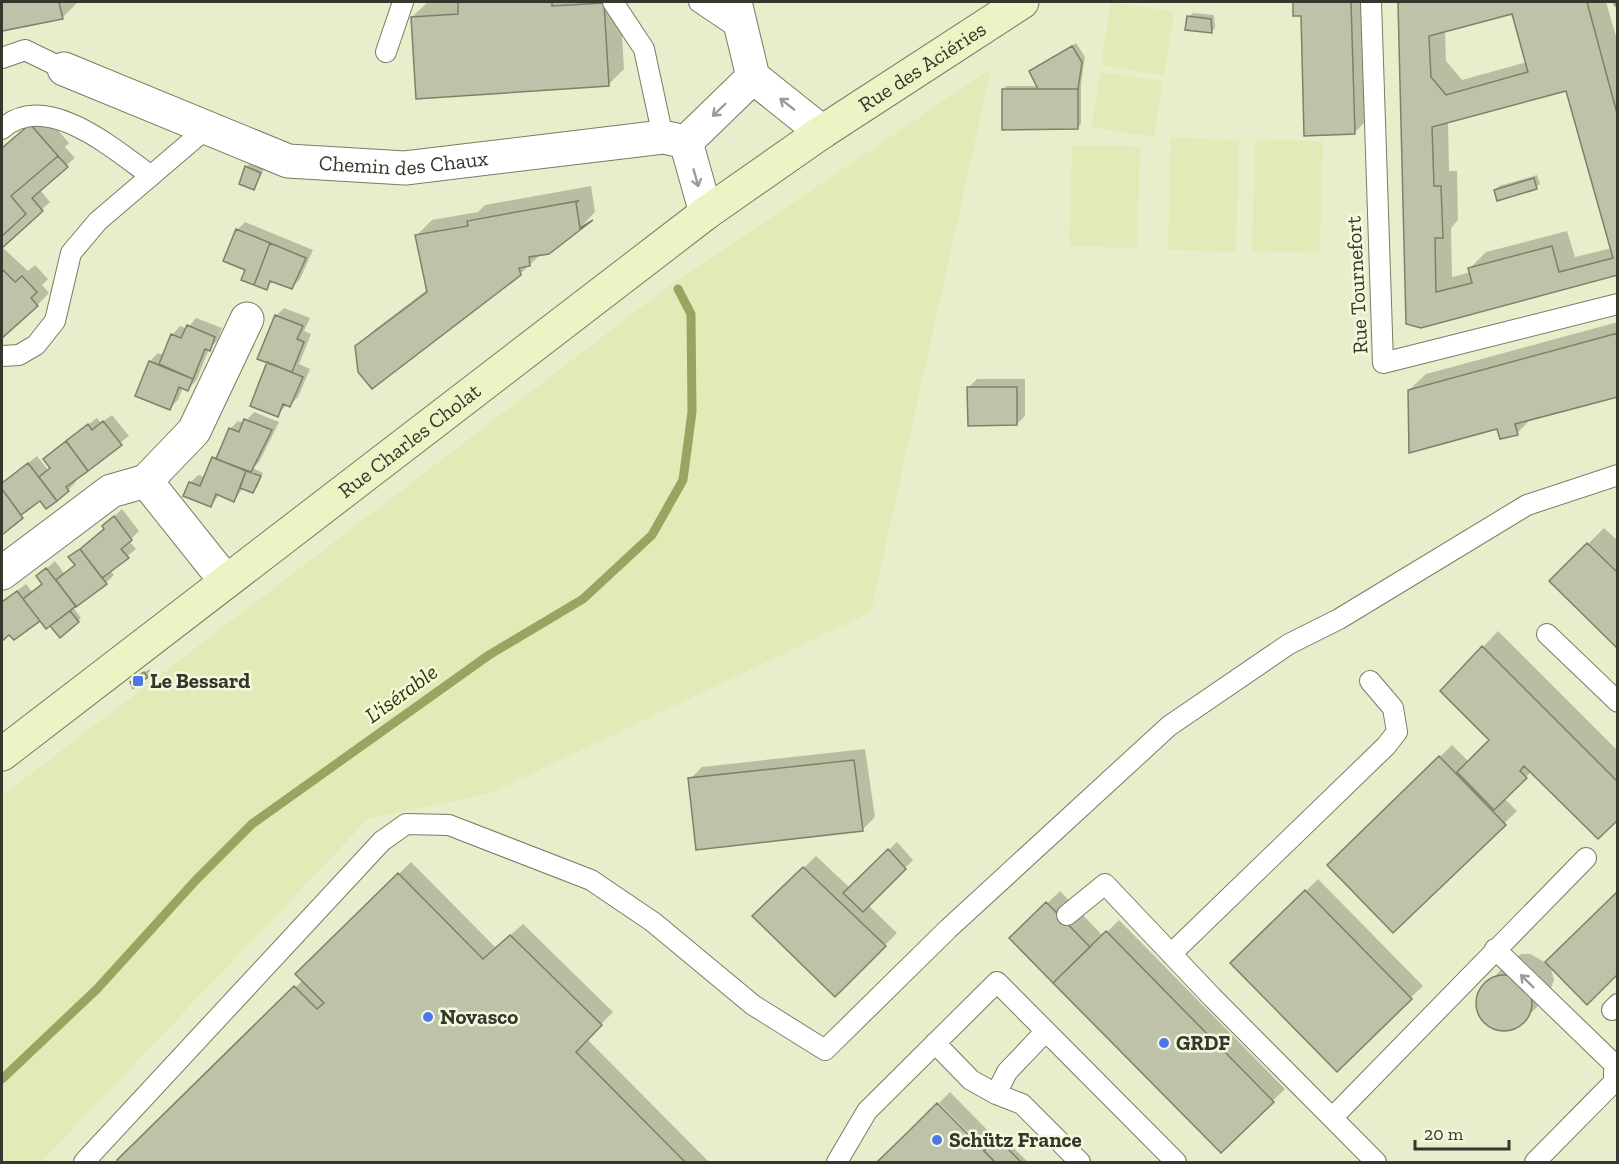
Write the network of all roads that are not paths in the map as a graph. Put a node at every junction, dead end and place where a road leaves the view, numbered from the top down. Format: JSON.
{"nodes":[{"id":1,"x":403,"y":2,"type":"edge"},
{"id":2,"x":613,"y":2,"type":"edge"},
{"id":3,"x":699,"y":2,"type":"edge"},
{"id":4,"x":1371,"y":2,"type":"edge"},
{"id":5,"x":1005,"y":6,"type":"edge"},
{"id":6,"x":739,"y":16,"type":"edge"},
{"id":7,"x":386,"y":52,"type":"dead end"},
{"id":8,"x":2,"y":58,"type":"edge"},
{"id":9,"x":64,"y":69,"type":"joint"},
{"id":10,"x":753,"y":77,"type":"junction"},
{"id":11,"x":207,"y":128,"type":"junction"},
{"id":12,"x":2,"y":129,"type":"edge"},
{"id":13,"x":822,"y":132,"type":"junction"},
{"id":14,"x":674,"y":139,"type":"junction"},
{"id":15,"x":151,"y":176,"type":"junction"},
{"id":16,"x":706,"y":213,"type":"junction"},
{"id":17,"x":1617,"y":304,"type":"edge"},
{"id":18,"x":247,"y":319,"type":"dead end"},
{"id":19,"x":2,"y":356,"type":"edge"},
{"id":20,"x":1617,"y":475,"type":"edge"},
{"id":21,"x":146,"y":481,"type":"junction"},
{"id":22,"x":2,"y":573,"type":"edge"},
{"id":23,"x":225,"y":580,"type":"junction"},
{"id":24,"x":1547,"y":634,"type":"dead end"},
{"id":25,"x":1370,"y":681,"type":"dead end"},
{"id":26,"x":1617,"y":702,"type":"edge"},
{"id":27,"x":2,"y":754,"type":"edge"},
{"id":28,"x":1586,"y":858,"type":"dead end"},
{"id":29,"x":1068,"y":915,"type":"dead end"},
{"id":30,"x":1495,"y":949,"type":"junction"},
{"id":31,"x":1171,"y":954,"type":"junction"},
{"id":32,"x":1046,"y":1032,"type":"junction"},
{"id":33,"x":935,"y":1043,"type":"junction"},
{"id":34,"x":996,"y":1094,"type":"junction"},
{"id":35,"x":1332,"y":1118,"type":"junction"},
{"id":36,"x":84,"y":1162,"type":"edge"},
{"id":37,"x":837,"y":1162,"type":"edge"},
{"id":38,"x":1080,"y":1162,"type":"edge"},
{"id":39,"x":1176,"y":1162,"type":"edge"},
{"id":40,"x":1376,"y":1162,"type":"edge"},
{"id":41,"x":1535,"y":1162,"type":"edge"}],
"edges":[{"from":1,"to":7,"type":"lane"},
{"from":2,"to":14,"type":"lane"},
{"from":3,"to":6,"type":"lane"},
{"from":4,"to":17,"type":"lane","name":"Rue Tournefort"},
{"from":5,"to":13,"type":"street","name":"Rue des Aciéries"},
{"from":6,"to":10,"type":"street"},
{"from":8,"to":9,"type":"lane"},
{"from":9,"to":11,"type":"street","name":"Chemin des Chaux"},
{"from":13,"to":10,"type":"street","one_way":true},
{"from":10,"to":14,"type":"street","one_way":true},
{"from":11,"to":14,"type":"street","name":"Chemin des Chaux"},
{"from":11,"to":15,"type":"lane"},
{"from":12,"to":15,"type":"lane"},
{"from":13,"to":16,"type":"street","name":"Rue Charles Cholat"},
{"from":14,"to":16,"type":"street","one_way":true},
{"from":15,"to":19,"type":"lane"},
{"from":16,"to":23,"type":"street","name":"Rue Charles Cholat"},
{"from":18,"to":21,"type":"street"},
{"from":20,"to":36,"type":"lane"},
{"from":21,"to":22,"type":"street"},
{"from":21,"to":23,"type":"street"},
{"from":23,"to":27,"type":"street","name":"Rue Charles Cholat"},
{"from":24,"to":26,"type":"lane"},
{"from":25,"to":31,"type":"lane"},
{"from":28,"to":30,"type":"lane"},
{"from":29,"to":31,"type":"lane"},
{"from":30,"to":35,"type":"lane"},
{"from":41,"to":30,"type":"lane","one_way":true},
{"from":31,"to":35,"type":"lane"},
{"from":32,"to":33,"type":"lane"},
{"from":32,"to":34,"type":"lane"},
{"from":32,"to":39,"type":"lane"},
{"from":33,"to":34,"type":"lane"},
{"from":33,"to":37,"type":"lane"},
{"from":34,"to":38,"type":"lane"},
{"from":35,"to":40,"type":"lane"}]}
